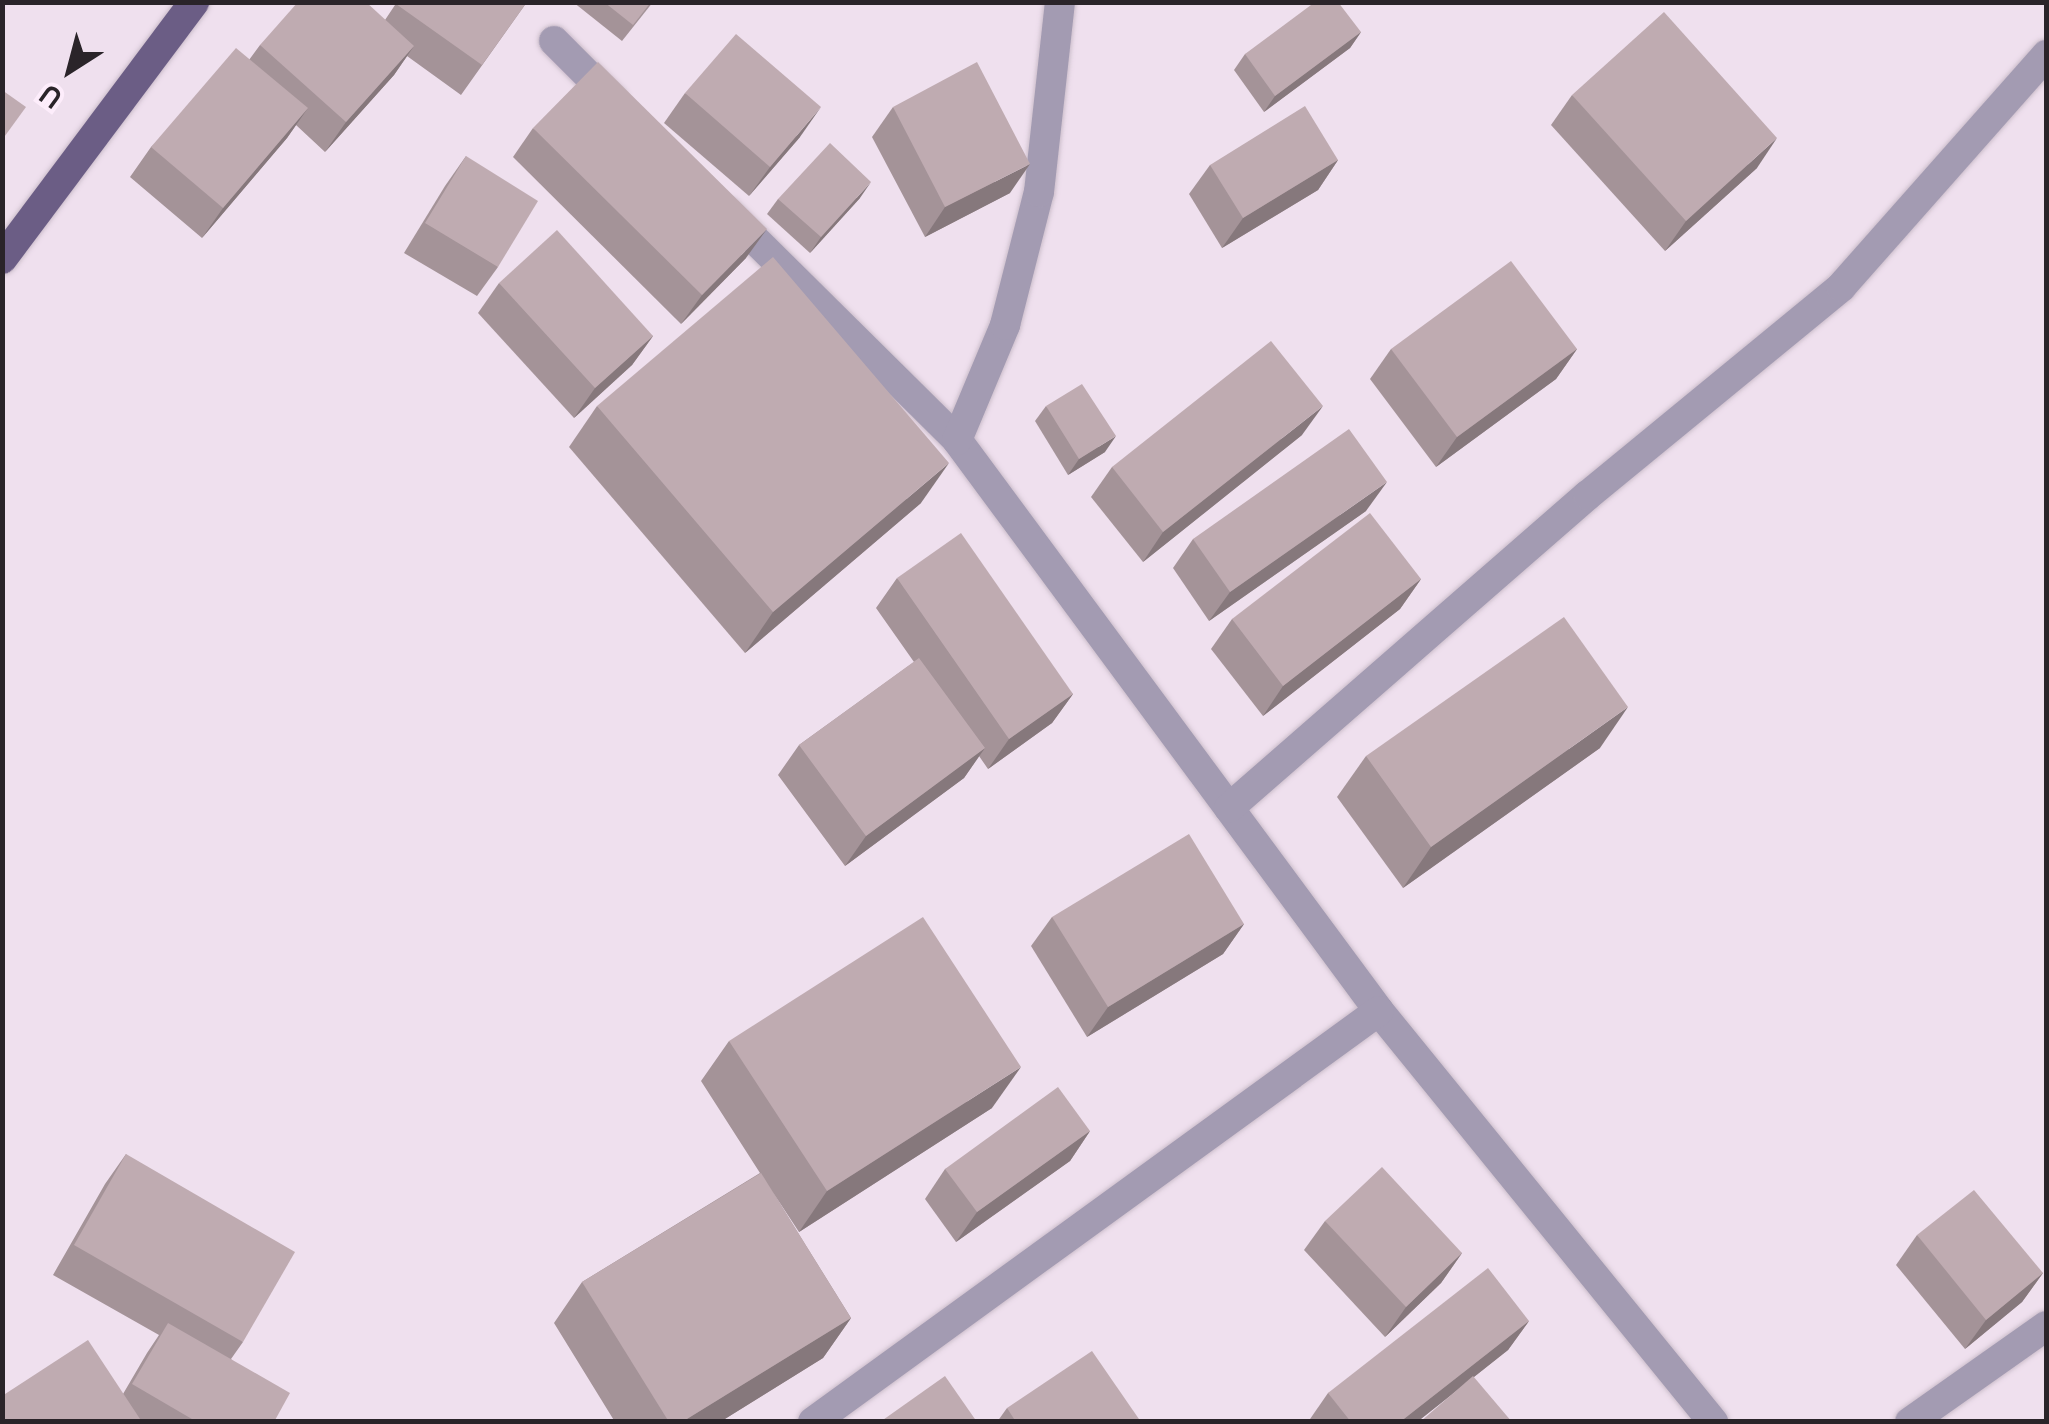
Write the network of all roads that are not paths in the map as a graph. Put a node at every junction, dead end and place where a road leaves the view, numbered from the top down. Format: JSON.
{"nodes":[{"id":1,"x":194,"y":2,"type":"edge"},
{"id":2,"x":1060,"y":2,"type":"edge"},
{"id":3,"x":554,"y":41,"type":"dead end"},
{"id":4,"x":2046,"y":55,"type":"edge"},
{"id":5,"x":638,"y":124,"type":"edge"},
{"id":6,"x":707,"y":192,"type":"edge"},
{"id":7,"x":2,"y":260,"type":"edge"},
{"id":8,"x":957,"y":440,"type":"junction"},
{"id":9,"x":1229,"y":808,"type":"junction"},
{"id":10,"x":1379,"y":1011,"type":"junction"},
{"id":11,"x":2046,"y":1326,"type":"edge"},
{"id":12,"x":813,"y":1422,"type":"edge"},
{"id":13,"x":1713,"y":1422,"type":"edge"},
{"id":14,"x":1910,"y":1422,"type":"edge"}],
"edges":[{"from":1,"to":7,"type":"main road"},
{"from":2,"to":8,"type":"street"},
{"from":3,"to":5,"type":"street"},
{"from":4,"to":9,"type":"street"},
{"from":6,"to":8,"type":"street"},
{"from":8,"to":9,"type":"street"},
{"from":9,"to":10,"type":"street"},
{"from":10,"to":12,"type":"street"},
{"from":10,"to":13,"type":"street"},
{"from":11,"to":14,"type":"street"}]}
